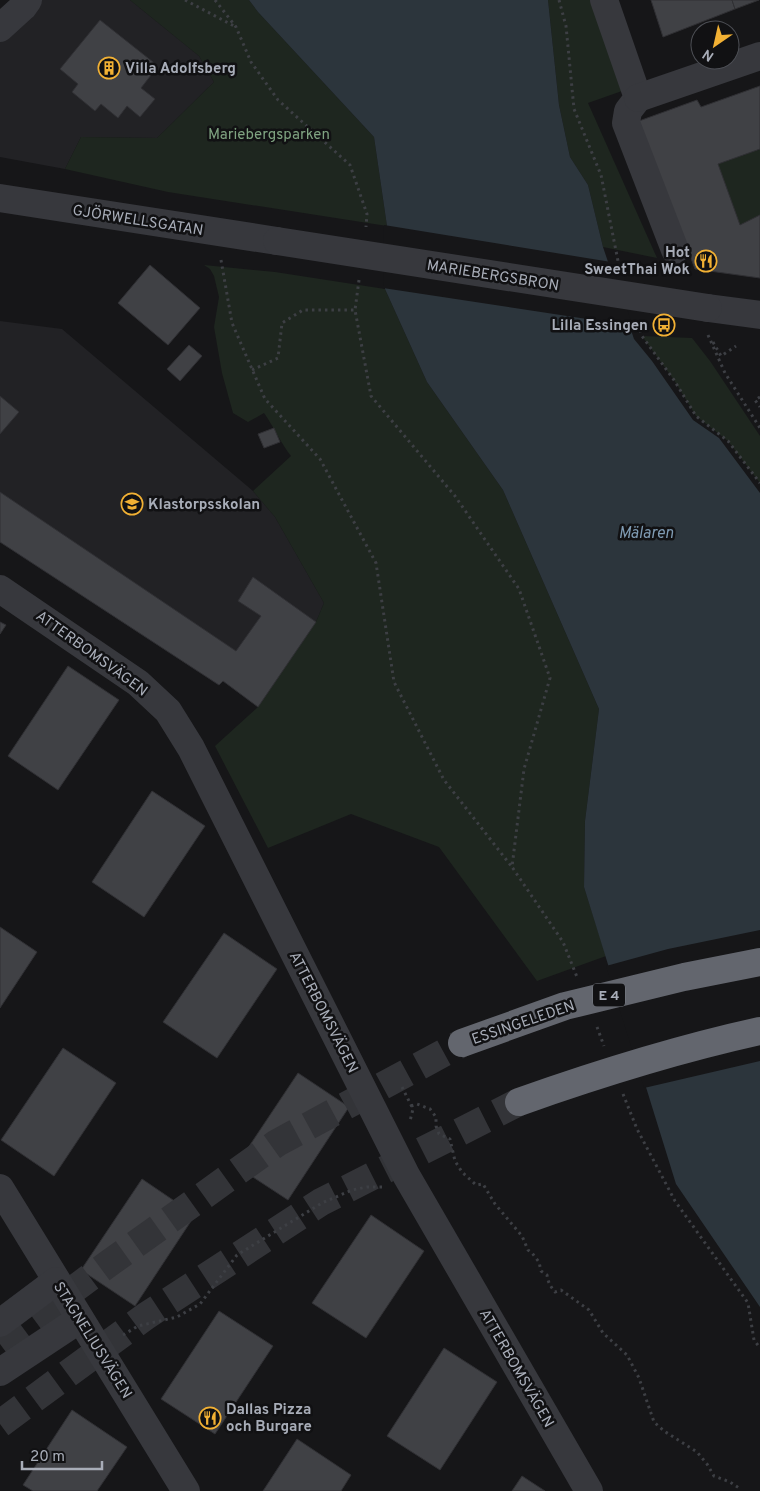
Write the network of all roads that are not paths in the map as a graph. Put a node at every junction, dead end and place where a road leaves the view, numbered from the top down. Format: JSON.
{"nodes":[{"id":1,"x":28,"y":0,"type":"edge"},
{"id":2,"x":604,"y":0,"type":"edge"},
{"id":3,"x":0,"y":28,"type":"edge"},
{"id":4,"x":760,"y":56,"type":"edge"},
{"id":5,"x":638,"y":98,"type":"junction"},
{"id":6,"x":0,"y":198,"type":"edge"},
{"id":7,"x":277,"y":241,"type":"joint"},
{"id":8,"x":675,"y":250,"type":"dead end"},
{"id":9,"x":760,"y":315,"type":"edge"},
{"id":10,"x":0,"y":589,"type":"edge"},
{"id":11,"x":760,"y":962,"type":"edge"},
{"id":12,"x":760,"y":1031,"type":"edge"},
{"id":13,"x":462,"y":1043,"type":"tunnel mouth"},
{"id":14,"x":519,"y":1102,"type":"tunnel mouth"},
{"id":15,"x":0,"y":1188,"type":"edge"},
{"id":16,"x":56,"y":1281,"type":"junction"},
{"id":17,"x":80,"y":1319,"type":"junction"},
{"id":18,"x":0,"y":1323,"type":"edge"},
{"id":19,"x":0,"y":1328,"type":"edge"},
{"id":20,"x":9,"y":1365,"type":"edge"},
{"id":21,"x":186,"y":1491,"type":"edge"},
{"id":22,"x":588,"y":1491,"type":"edge"}],
"edges":[{"from":1,"to":3,"type":"street"},
{"from":2,"to":5,"type":"street"},
{"from":4,"to":5,"type":"street"},
{"from":5,"to":8,"type":"street"},
{"from":6,"to":7,"type":"street","name":"GJÖRWELLSGATAN"},
{"from":7,"to":9,"type":"street","name":"MARIEBERGSBRON","bridge":true},
{"from":10,"to":22,"type":"street","name":"ATTERBOMSVÄGEN"},
{"from":11,"to":13,"type":"highway","name":"ESSINGELEDEN","number":"E 4","bridge":true},
{"from":12,"to":14,"type":"highway","bridge":true},
{"from":15,"to":16,"type":"street","name":"STAGNELIUSVÄGEN"},
{"from":16,"to":17,"type":"street","name":"STAGNELIUSVÄGEN"},
{"from":16,"to":18,"type":"street"},
{"from":17,"to":20,"type":"street"},
{"from":17,"to":21,"type":"street","name":"STAGNELIUSVÄGEN"},
{"from":19,"to":20,"type":"street"}]}
